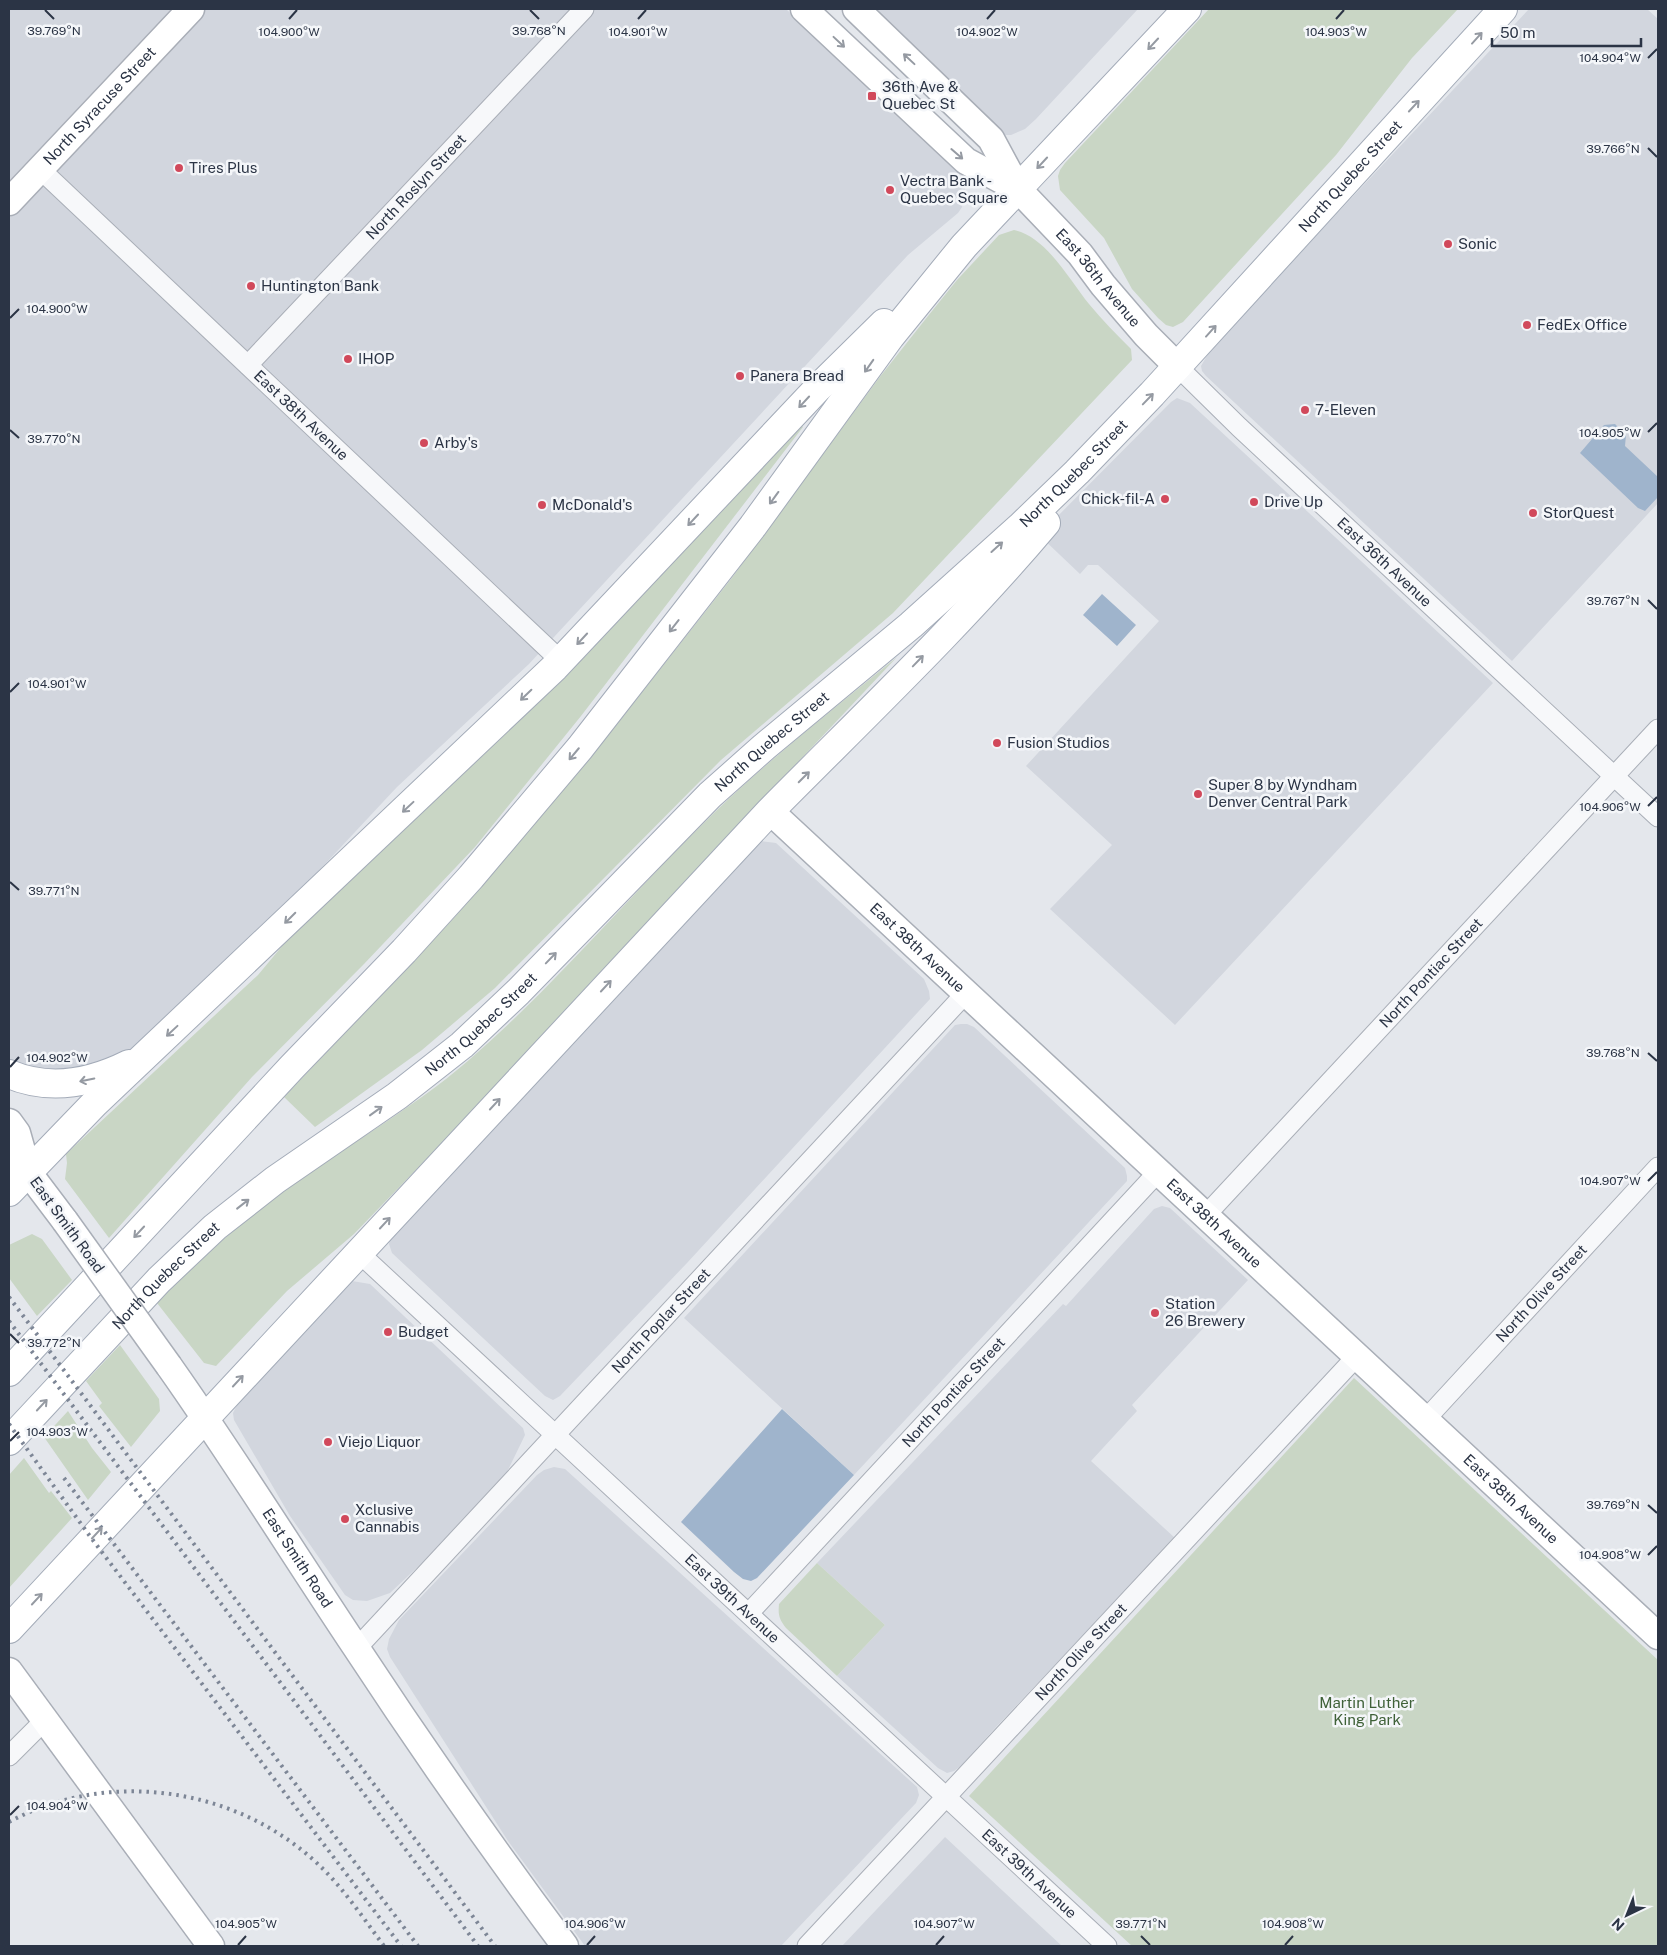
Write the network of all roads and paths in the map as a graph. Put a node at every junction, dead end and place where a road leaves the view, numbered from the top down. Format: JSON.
{"nodes":[{"id":1,"x":191,"y":9,"type":"edge"},
{"id":2,"x":584,"y":9,"type":"edge"},
{"id":3,"x":804,"y":9,"type":"edge"},
{"id":4,"x":856,"y":9,"type":"edge"},
{"id":5,"x":1187,"y":9,"type":"edge"},
{"id":6,"x":1503,"y":9,"type":"edge"},
{"id":7,"x":40,"y":169,"type":"junction"},
{"id":8,"x":1018,"y":188,"type":"junction"},
{"id":9,"x":9,"y":202,"type":"edge"},
{"id":10,"x":964,"y":246,"type":"junction"},
{"id":11,"x":248,"y":365,"type":"junction"},
{"id":12,"x":1178,"y":367,"type":"junction"},
{"id":13,"x":1077,"y":472,"type":"junction"},
{"id":14,"x":561,"y":661,"type":"junction"},
{"id":15,"x":1658,"y":729,"type":"edge"},
{"id":16,"x":1614,"y":777,"type":"junction"},
{"id":17,"x":770,"y":811,"type":"junction"},
{"id":18,"x":1658,"y":818,"type":"edge"},
{"id":19,"x":966,"y":993,"type":"junction"},
{"id":20,"x":148,"y":1054,"type":"junction"},
{"id":21,"x":9,"y":1074,"type":"edge"},
{"id":22,"x":9,"y":1122,"type":"edge"},
{"id":23,"x":18,"y":1164,"type":"edge"},
{"id":24,"x":1658,"y":1167,"type":"edge"},
{"id":25,"x":1158,"y":1172,"type":"junction"},
{"id":26,"x":9,"y":1192,"type":"edge"},
{"id":27,"x":1205,"y":1216,"type":"junction"},
{"id":28,"x":358,"y":1252,"type":"junction"},
{"id":29,"x":1357,"y":1356,"type":"junction"},
{"id":30,"x":9,"y":1372,"type":"edge"},
{"id":31,"x":205,"y":1416,"type":"junction"},
{"id":32,"x":1425,"y":1420,"type":"junction"},
{"id":33,"x":556,"y":1435,"type":"junction"},
{"id":34,"x":9,"y":1441,"type":"edge"},
{"id":35,"x":749,"y":1613,"type":"junction"},
{"id":36,"x":9,"y":1629,"type":"edge"},
{"id":37,"x":1657,"y":1632,"type":"edge"},
{"id":38,"x":356,"y":1649,"type":"junction"},
{"id":39,"x":9,"y":1671,"type":"edge"},
{"id":40,"x":45,"y":1720,"type":"junction"},
{"id":41,"x":9,"y":1756,"type":"edge"},
{"id":42,"x":946,"y":1796,"type":"junction"},
{"id":43,"x":211,"y":1946,"type":"edge"},
{"id":44,"x":565,"y":1946,"type":"edge"},
{"id":45,"x":807,"y":1946,"type":"edge"},
{"id":46,"x":1107,"y":1946,"type":"edge"}],
"edges":[{"from":1,"to":7,"type":"street","name":"North Syracuse Street"},
{"from":2,"to":11,"type":"street","name":"North Roslyn Street"},
{"from":3,"to":8,"type":"street","name":"East 36th Avenue","one_way":true},
{"from":8,"to":4,"type":"street","name":"East 36th Avenue","one_way":true},
{"from":5,"to":8,"type":"main road","one_way":true},
{"from":12,"to":6,"type":"main road","name":"North Quebec Street","one_way":true},
{"from":7,"to":9,"type":"street","name":"North Syracuse Street"},
{"from":7,"to":11,"type":"street","name":"East 38th Avenue"},
{"from":8,"to":10,"type":"main road"},
{"from":8,"to":12,"type":"street","name":"East 36th Avenue"},
{"from":10,"to":14,"type":"main road","one_way":true},
{"from":10,"to":30,"type":"main road","one_way":true},
{"from":11,"to":14,"type":"street","name":"East 38th Avenue"},
{"from":13,"to":12,"type":"main road","name":"North Quebec Street","one_way":true},
{"from":12,"to":16,"type":"street","name":"East 36th Avenue"},
{"from":17,"to":13,"type":"main road","one_way":true},
{"from":34,"to":13,"type":"main road","name":"North Quebec Street","one_way":true},
{"from":14,"to":20,"type":"main road","one_way":true},
{"from":15,"to":16,"type":"street","name":"North Pontiac Street"},
{"from":16,"to":18,"type":"street","name":"East 36th Avenue"},
{"from":16,"to":27,"type":"street","name":"North Pontiac Street"},
{"from":17,"to":19,"type":"street","name":"East 38th Avenue"},
{"from":28,"to":17,"type":"main road","one_way":true},
{"from":19,"to":25,"type":"street","name":"East 38th Avenue"},
{"from":19,"to":33,"type":"street","name":"North Poplar Street"},
{"from":20,"to":21,"type":"main road","one_way":true},
{"from":20,"to":23,"type":"main road"},
{"from":22,"to":23,"type":"street","name":"East Smith Road"},
{"from":23,"to":26,"type":"main road"},
{"from":23,"to":31,"type":"street","name":"East Smith Road","bridge":true},
{"from":24,"to":32,"type":"street","name":"North Olive Street"},
{"from":25,"to":27,"type":"street","name":"East 38th Avenue"},
{"from":25,"to":35,"type":"street","name":"North Pontiac Street"},
{"from":27,"to":29,"type":"street","name":"East 38th Avenue"},
{"from":31,"to":28,"type":"main road","one_way":true},
{"from":28,"to":33,"type":"street","name":"East 39th Avenue"},
{"from":29,"to":32,"type":"street","name":"East 38th Avenue"},
{"from":29,"to":42,"type":"street","name":"North Olive Street"},
{"from":36,"to":31,"type":"main road","one_way":true},
{"from":31,"to":38,"type":"street","name":"East Smith Road"},
{"from":32,"to":37,"type":"street","name":"East 38th Avenue"},
{"from":33,"to":35,"type":"street","name":"East 39th Avenue"},
{"from":33,"to":38,"type":"street","name":"North Poplar Street"},
{"from":35,"to":42,"type":"street","name":"East 39th Avenue"},
{"from":38,"to":44,"type":"street","name":"East Smith Road"},
{"from":39,"to":40,"type":"street"},
{"from":40,"to":41,"type":"street"},
{"from":40,"to":43,"type":"street"},
{"from":42,"to":45,"type":"street","name":"North Olive Street"},
{"from":42,"to":46,"type":"street","name":"East 39th Avenue"}]}
